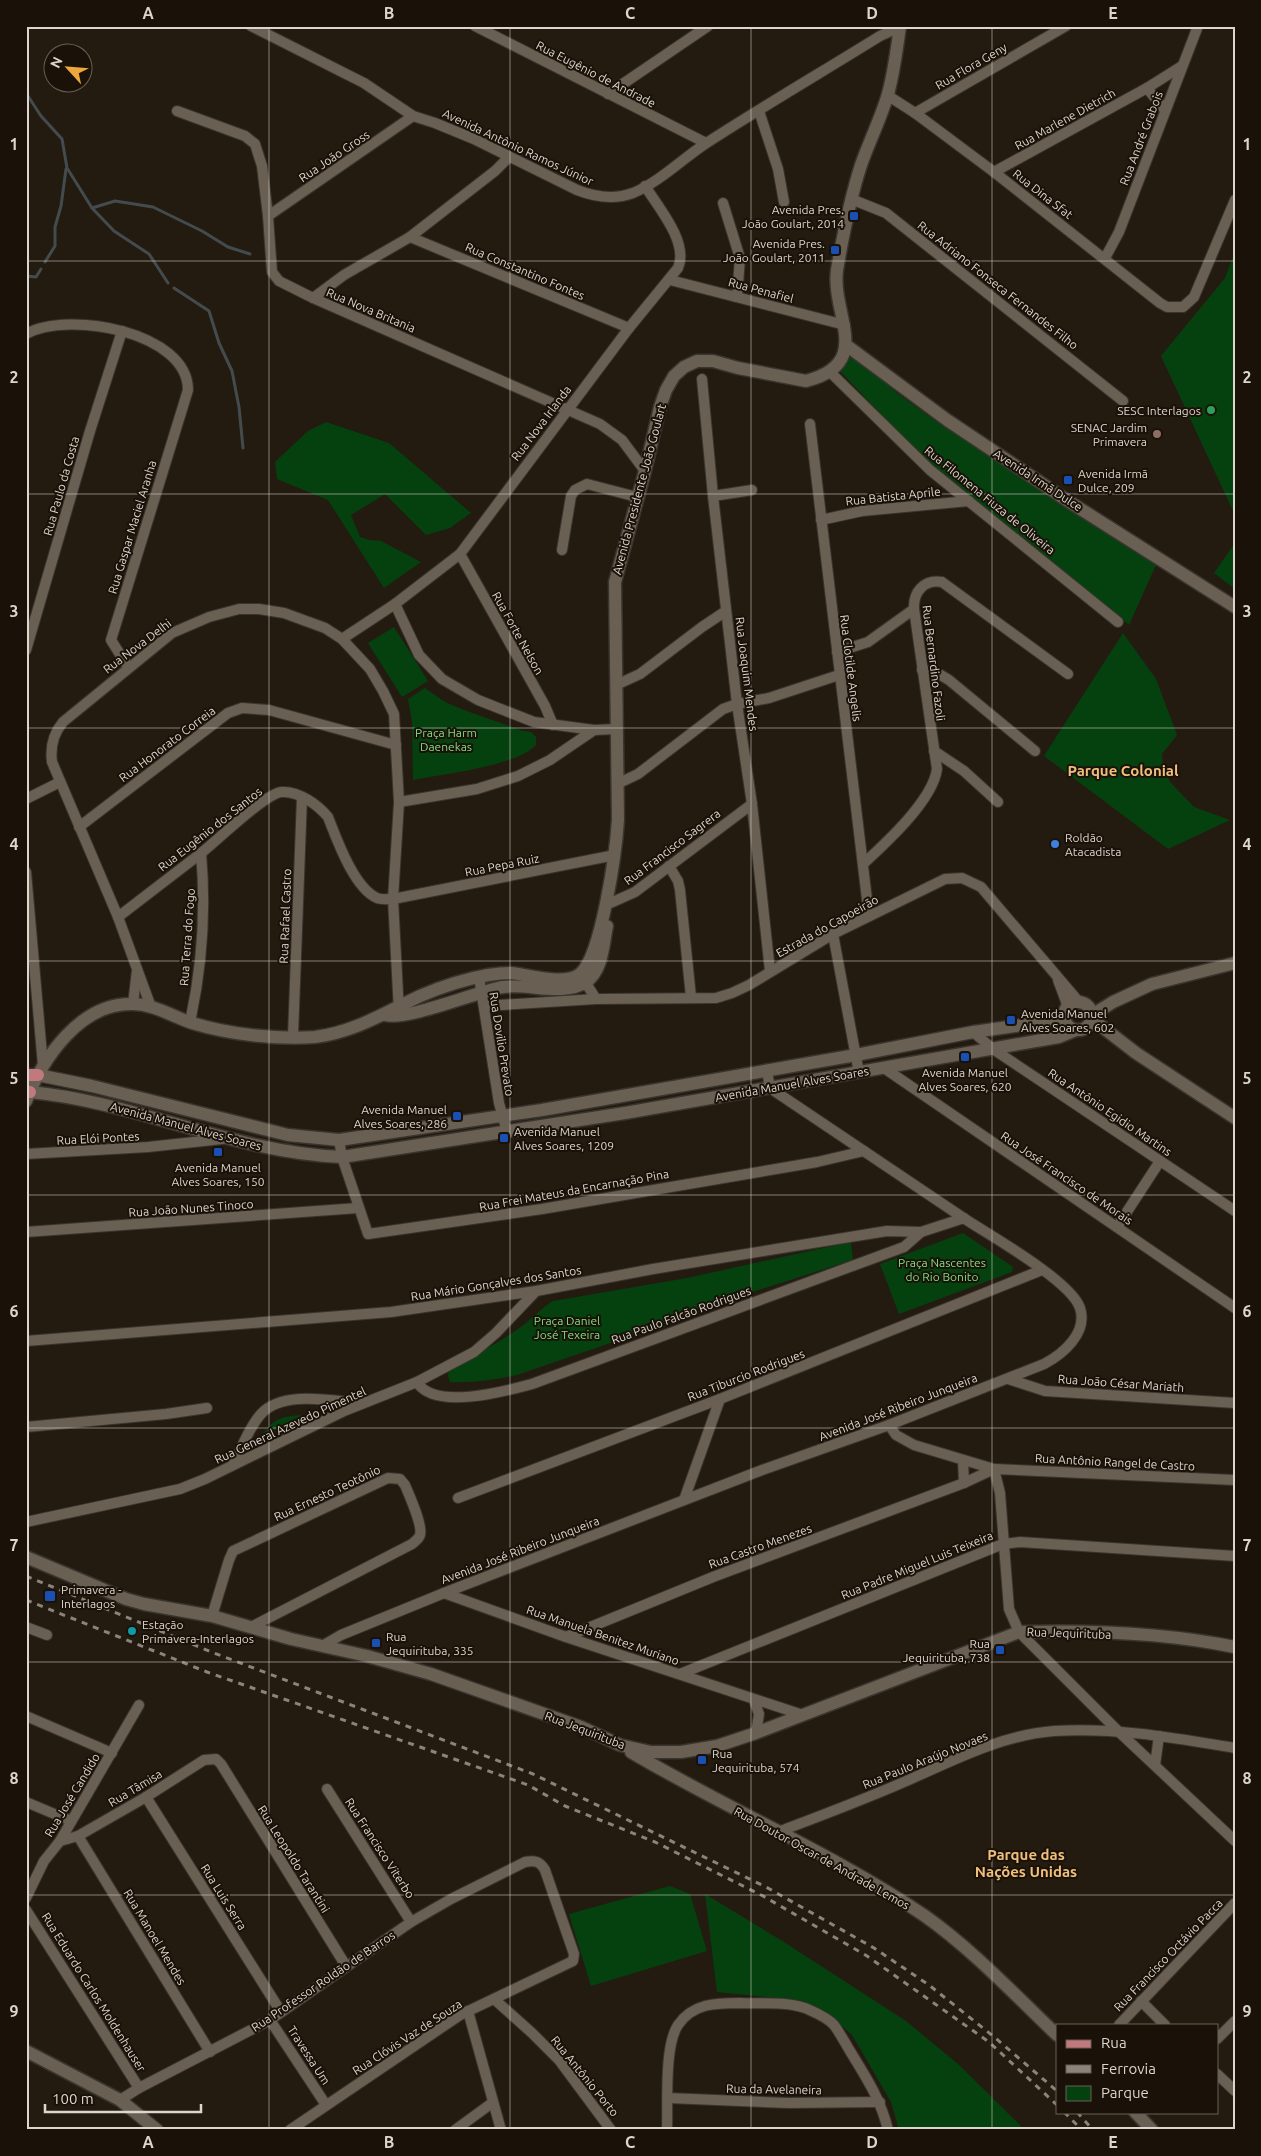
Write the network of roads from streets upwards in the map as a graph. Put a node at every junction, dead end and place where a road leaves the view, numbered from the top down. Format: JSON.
{"nodes":[{"id":1,"x":251,"y":26,"type":"edge"},
{"id":2,"x":475,"y":26,"type":"edge"},
{"id":3,"x":708,"y":26,"type":"edge"},
{"id":4,"x":900,"y":26,"type":"edge"},
{"id":5,"x":1066,"y":26,"type":"edge"},
{"id":6,"x":1198,"y":26,"type":"edge"},
{"id":7,"x":1182,"y":66,"type":"junction"},
{"id":8,"x":1147,"y":88,"type":"junction"},
{"id":9,"x":608,"y":94,"type":"junction"},
{"id":10,"x":888,"y":96,"type":"junction"},
{"id":11,"x":1164,"y":110,"type":"junction"},
{"id":12,"x":177,"y":111,"type":"dead end"},
{"id":13,"x":759,"y":111,"type":"junction"},
{"id":14,"x":915,"y":113,"type":"junction"},
{"id":15,"x":413,"y":116,"type":"junction"},
{"id":16,"x":706,"y":144,"type":"junction"},
{"id":17,"x":509,"y":157,"type":"junction"},
{"id":18,"x":994,"y":172,"type":"junction"},
{"id":19,"x":645,"y":186,"type":"junction"},
{"id":20,"x":851,"y":199,"type":"junction"},
{"id":21,"x":1235,"y":200,"type":"edge"},
{"id":22,"x":784,"y":202,"type":"dead end"},
{"id":23,"x":723,"y":203,"type":"dead end"},
{"id":24,"x":268,"y":216,"type":"junction"},
{"id":25,"x":410,"y":237,"type":"junction"},
{"id":26,"x":1105,"y":258,"type":"junction"},
{"id":27,"x":670,"y":280,"type":"junction"},
{"id":28,"x":737,"y":297,"type":"junction"},
{"id":29,"x":313,"y":298,"type":"junction"},
{"id":30,"x":845,"y":325,"type":"junction"},
{"id":31,"x":629,"y":328,"type":"junction"},
{"id":32,"x":122,"y":331,"type":"junction"},
{"id":33,"x":26,"y":334,"type":"edge"},
{"id":34,"x":846,"y":345,"type":"junction"},
{"id":35,"x":829,"y":371,"type":"junction"},
{"id":36,"x":702,"y":379,"type":"dead end"},
{"id":37,"x":1123,"y":401,"type":"dead end"},
{"id":38,"x":567,"y":409,"type":"junction"},
{"id":39,"x":810,"y":424,"type":"dead end"},
{"id":40,"x":645,"y":471,"type":"junction"},
{"id":41,"x":752,"y":490,"type":"dead end"},
{"id":42,"x":712,"y":496,"type":"junction"},
{"id":43,"x":637,"y":497,"type":"junction"},
{"id":44,"x":969,"y":501,"type":"junction"},
{"id":45,"x":821,"y":520,"type":"junction"},
{"id":46,"x":562,"y":550,"type":"dead end"},
{"id":47,"x":460,"y":554,"type":"junction"},
{"id":48,"x":395,"y":604,"type":"junction"},
{"id":49,"x":1235,"y":607,"type":"edge"},
{"id":50,"x":914,"y":609,"type":"junction"},
{"id":51,"x":726,"y":612,"type":"junction"},
{"id":52,"x":1118,"y":622,"type":"dead end"},
{"id":53,"x":342,"y":639,"type":"junction"},
{"id":54,"x":26,"y":650,"type":"edge"},
{"id":55,"x":837,"y":652,"type":"junction"},
{"id":56,"x":128,"y":667,"type":"junction"},
{"id":57,"x":922,"y":670,"type":"junction"},
{"id":58,"x":1068,"y":674,"type":"dead end"},
{"id":59,"x":839,"y":675,"type":"junction"},
{"id":60,"x":616,"y":684,"type":"junction"},
{"id":61,"x":737,"y":704,"type":"junction"},
{"id":62,"x":553,"y":725,"type":"junction"},
{"id":63,"x":616,"y":729,"type":"junction"},
{"id":64,"x":594,"y":730,"type":"junction"},
{"id":65,"x":396,"y":745,"type":"junction"},
{"id":66,"x":1035,"y":750,"type":"dead end"},
{"id":67,"x":934,"y":751,"type":"junction"},
{"id":68,"x":60,"y":782,"type":"junction"},
{"id":69,"x":617,"y":784,"type":"junction"},
{"id":70,"x":302,"y":797,"type":"junction"},
{"id":71,"x":26,"y":799,"type":"edge"},
{"id":72,"x":399,"y":802,"type":"junction"},
{"id":73,"x":998,"y":802,"type":"dead end"},
{"id":74,"x":752,"y":804,"type":"junction"},
{"id":75,"x":79,"y":827,"type":"junction"},
{"id":76,"x":201,"y":853,"type":"junction"},
{"id":77,"x":615,"y":855,"type":"junction"},
{"id":78,"x":863,"y":864,"type":"junction"},
{"id":79,"x":669,"y":866,"type":"junction"},
{"id":80,"x":26,"y":872,"type":"edge"},
{"id":81,"x":393,"y":899,"type":"junction"},
{"id":82,"x":608,"y":904,"type":"junction"},
{"id":83,"x":869,"y":916,"type":"junction"},
{"id":84,"x":118,"y":917,"type":"junction"},
{"id":85,"x":833,"y":934,"type":"junction"},
{"id":86,"x":1235,"y":963,"type":"edge"},
{"id":87,"x":138,"y":967,"type":"junction"},
{"id":88,"x":770,"y":971,"type":"junction"},
{"id":89,"x":479,"y":977,"type":"junction"},
{"id":90,"x":582,"y":978,"type":"junction"},
{"id":91,"x":482,"y":991,"type":"junction"},
{"id":92,"x":691,"y":997,"type":"junction"},
{"id":93,"x":596,"y":999,"type":"junction"},
{"id":94,"x":133,"y":1004,"type":"junction"},
{"id":95,"x":484,"y":1006,"type":"junction"},
{"id":96,"x":151,"y":1007,"type":"junction"},
{"id":97,"x":399,"y":1011,"type":"junction"},
{"id":98,"x":1081,"y":1011,"type":"junction"},
{"id":99,"x":190,"y":1022,"type":"junction"},
{"id":100,"x":1079,"y":1030,"type":"junction"},
{"id":101,"x":973,"y":1032,"type":"junction"},
{"id":102,"x":293,"y":1036,"type":"junction"},
{"id":103,"x":1113,"y":1036,"type":"junction"},
{"id":104,"x":993,"y":1049,"type":"junction"},
{"id":105,"x":856,"y":1055,"type":"junction"},
{"id":106,"x":884,"y":1068,"type":"junction"},
{"id":107,"x":767,"y":1071,"type":"junction"},
{"id":108,"x":36,"y":1072,"type":"edge"},
{"id":109,"x":859,"y":1072,"type":"junction"},
{"id":110,"x":770,"y":1088,"type":"junction"},
{"id":111,"x":28,"y":1095,"type":"edge"},
{"id":112,"x":501,"y":1115,"type":"junction"},
{"id":113,"x":1235,"y":1118,"type":"edge"},
{"id":114,"x":507,"y":1132,"type":"junction"},
{"id":115,"x":231,"y":1138,"type":"junction"},
{"id":116,"x":339,"y":1140,"type":"junction"},
{"id":117,"x":864,"y":1151,"type":"junction"},
{"id":118,"x":26,"y":1154,"type":"edge"},
{"id":119,"x":342,"y":1157,"type":"junction"},
{"id":120,"x":1160,"y":1161,"type":"junction"},
{"id":121,"x":358,"y":1208,"type":"junction"},
{"id":122,"x":1235,"y":1211,"type":"edge"},
{"id":123,"x":964,"y":1218,"type":"junction"},
{"id":124,"x":1117,"y":1227,"type":"junction"},
{"id":125,"x":26,"y":1232,"type":"edge"},
{"id":126,"x":921,"y":1232,"type":"junction"},
{"id":127,"x":1042,"y":1270,"type":"junction"},
{"id":128,"x":536,"y":1291,"type":"junction"},
{"id":129,"x":1235,"y":1308,"type":"edge"},
{"id":130,"x":26,"y":1342,"type":"edge"},
{"id":131,"x":1008,"y":1379,"type":"junction"},
{"id":132,"x":417,"y":1382,"type":"junction"},
{"id":133,"x":720,"y":1399,"type":"junction"},
{"id":134,"x":365,"y":1403,"type":"junction"},
{"id":135,"x":1235,"y":1403,"type":"edge"},
{"id":136,"x":207,"y":1408,"type":"dead end"},
{"id":137,"x":889,"y":1425,"type":"junction"},
{"id":138,"x":26,"y":1427,"type":"edge"},
{"id":139,"x":963,"y":1460,"type":"junction"},
{"id":140,"x":234,"y":1464,"type":"junction"},
{"id":141,"x":994,"y":1469,"type":"junction"},
{"id":142,"x":1235,"y":1480,"type":"edge"},
{"id":143,"x":964,"y":1483,"type":"junction"},
{"id":144,"x":458,"y":1498,"type":"dead end"},
{"id":145,"x":684,"y":1500,"type":"junction"},
{"id":146,"x":26,"y":1522,"type":"edge"},
{"id":147,"x":1003,"y":1544,"type":"junction"},
{"id":148,"x":1235,"y":1556,"type":"edge"},
{"id":149,"x":26,"y":1557,"type":"edge"},
{"id":150,"x":444,"y":1593,"type":"junction"},
{"id":151,"x":212,"y":1616,"type":"junction"},
{"id":152,"x":26,"y":1627,"type":"edge"},
{"id":153,"x":251,"y":1627,"type":"junction"},
{"id":154,"x":1019,"y":1632,"type":"junction"},
{"id":155,"x":47,"y":1635,"type":"dead end"},
{"id":156,"x":566,"y":1637,"type":"junction"},
{"id":157,"x":322,"y":1646,"type":"junction"},
{"id":158,"x":1235,"y":1647,"type":"edge"},
{"id":159,"x":680,"y":1674,"type":"junction"},
{"id":160,"x":754,"y":1700,"type":"junction"},
{"id":161,"x":140,"y":1705,"type":"dead end"},
{"id":162,"x":26,"y":1716,"type":"edge"},
{"id":163,"x":803,"y":1716,"type":"junction"},
{"id":164,"x":1118,"y":1731,"type":"junction"},
{"id":165,"x":756,"y":1733,"type":"junction"},
{"id":166,"x":1159,"y":1736,"type":"junction"},
{"id":167,"x":620,"y":1745,"type":"junction"},
{"id":168,"x":1235,"y":1748,"type":"edge"},
{"id":169,"x":112,"y":1753,"type":"junction"},
{"id":170,"x":663,"y":1754,"type":"junction"},
{"id":171,"x":221,"y":1764,"type":"joint"},
{"id":172,"x":1155,"y":1765,"type":"junction"},
{"id":173,"x":668,"y":1774,"type":"junction"},
{"id":174,"x":327,"y":1789,"type":"dead end"},
{"id":175,"x":146,"y":1797,"type":"junction"},
{"id":176,"x":26,"y":1802,"type":"edge"},
{"id":177,"x":71,"y":1821,"type":"junction"},
{"id":178,"x":778,"y":1832,"type":"junction"},
{"id":179,"x":78,"y":1836,"type":"junction"},
{"id":180,"x":1235,"y":1841,"type":"edge"},
{"id":181,"x":60,"y":1842,"type":"junction"},
{"id":182,"x":29,"y":1885,"type":"edge"},
{"id":183,"x":26,"y":1898,"type":"edge"},
{"id":184,"x":1235,"y":1903,"type":"edge"},
{"id":185,"x":26,"y":1910,"type":"edge"},
{"id":186,"x":411,"y":1922,"type":"junction"},
{"id":187,"x":571,"y":1962,"type":"joint"},
{"id":188,"x":346,"y":1966,"type":"junction"},
{"id":189,"x":494,"y":1999,"type":"junction"},
{"id":190,"x":1141,"y":2001,"type":"junction"},
{"id":191,"x":468,"y":2011,"type":"junction"},
{"id":192,"x":281,"y":2012,"type":"junction"},
{"id":193,"x":270,"y":2020,"type":"junction"},
{"id":194,"x":1235,"y":2020,"type":"edge"},
{"id":195,"x":1120,"y":2024,"type":"edge"},
{"id":196,"x":1164,"y":2024,"type":"edge"},
{"id":197,"x":1056,"y":2034,"type":"edge"},
{"id":198,"x":1218,"y":2038,"type":"edge"},
{"id":199,"x":26,"y":2051,"type":"edge"},
{"id":200,"x":210,"y":2052,"type":"junction"},
{"id":201,"x":1218,"y":2075,"type":"edge"},
{"id":202,"x":139,"y":2088,"type":"junction"},
{"id":203,"x":1235,"y":2091,"type":"edge"},
{"id":204,"x":668,"y":2098,"type":"junction"},
{"id":205,"x":120,"y":2100,"type":"junction"},
{"id":206,"x":880,"y":2102,"type":"junction"},
{"id":207,"x":492,"y":2103,"type":"junction"},
{"id":208,"x":326,"y":2105,"type":"junction"},
{"id":209,"x":1137,"y":2114,"type":"edge"},
{"id":210,"x":157,"y":2130,"type":"edge"},
{"id":211,"x":290,"y":2130,"type":"edge"},
{"id":212,"x":455,"y":2130,"type":"edge"},
{"id":213,"x":501,"y":2130,"type":"edge"},
{"id":214,"x":611,"y":2130,"type":"edge"},
{"id":215,"x":667,"y":2130,"type":"edge"},
{"id":216,"x":888,"y":2130,"type":"edge"},
{"id":217,"x":1152,"y":2130,"type":"edge"}],
"edges":[{"from":1,"to":15,"type":"street","name":"Avenida Antônio Ramos Júnior"},
{"from":2,"to":9,"type":"street","name":"Rua Eugênio de Andrade"},
{"from":3,"to":9,"type":"street"},
{"from":4,"to":10,"type":"street"},
{"from":4,"to":13,"type":"street","name":"Avenida Antônio Ramos Júnior"},
{"from":5,"to":14,"type":"street","name":"Rua Flora Geny"},
{"from":6,"to":7,"type":"street","name":"Rua André Grabois"},
{"from":7,"to":8,"type":"street","name":"Rua Marlene Dietrich"},
{"from":7,"to":11,"type":"street","name":"Rua André Grabois"},
{"from":8,"to":11,"type":"street"},
{"from":8,"to":18,"type":"street","name":"Rua Marlene Dietrich"},
{"from":9,"to":16,"type":"street","name":"Rua Eugênio de Andrade"},
{"from":10,"to":14,"type":"street","name":"Rua Dina Sfat"},
{"from":10,"to":20,"type":"street"},
{"from":11,"to":26,"type":"street","name":"Rua André Grabois"},
{"from":12,"to":24,"type":"street","name":"Rua Nova Britania"},
{"from":13,"to":16,"type":"street","name":"Avenida Antônio Ramos Júnior"},
{"from":13,"to":22,"type":"street"},
{"from":14,"to":18,"type":"street","name":"Rua Dina Sfat"},
{"from":15,"to":17,"type":"street","name":"Avenida Antônio Ramos Júnior"},
{"from":15,"to":24,"type":"street","name":"Rua João Gross"},
{"from":16,"to":19,"type":"street","name":"Avenida Antônio Ramos Júnior"},
{"from":17,"to":19,"type":"street","name":"Avenida Antônio Ramos Júnior"},
{"from":17,"to":25,"type":"street"},
{"from":18,"to":26,"type":"street","name":"Rua Dina Sfat"},
{"from":19,"to":27,"type":"street","name":"Rua Nova Irlanda"},
{"from":20,"to":30,"type":"street"},
{"from":20,"to":37,"type":"street","name":"Rua Adriano Fonseca Fernandes Filho"},
{"from":21,"to":26,"type":"street","name":"Rua Dina Sfat"},
{"from":23,"to":28,"type":"street"},
{"from":24,"to":29,"type":"street","name":"Rua Nova Britania"},
{"from":25,"to":29,"type":"street"},
{"from":25,"to":31,"type":"street","name":"Rua Constantino Fontes"},
{"from":27,"to":28,"type":"street","name":"Rua Penafiel"},
{"from":27,"to":31,"type":"street","name":"Rua Nova Irlanda"},
{"from":28,"to":30,"type":"street","name":"Rua Penafiel"},
{"from":29,"to":38,"type":"street","name":"Rua Nova Britania"},
{"from":30,"to":34,"type":"street"},
{"from":31,"to":38,"type":"street","name":"Rua Nova Irlanda"},
{"from":32,"to":33,"type":"street"},
{"from":32,"to":54,"type":"street","name":"Rua Paulo da Costa"},
{"from":32,"to":56,"type":"street","name":"Rua Gaspar Maciel Aranha"},
{"from":34,"to":35,"type":"street","name":"Avenida Presidente João Goulart"},
{"from":34,"to":49,"type":"street","name":"Avenida Irmã Dulce"},
{"from":35,"to":40,"type":"street","name":"Avenida Presidente João Goulart"},
{"from":35,"to":44,"type":"street","name":"Rua Filomena Fiuza de Oliveira"},
{"from":36,"to":42,"type":"street","name":"Rua Joaquim Mendes"},
{"from":38,"to":40,"type":"street","name":"Rua Nova Britania"},
{"from":38,"to":47,"type":"street","name":"Rua Nova Irlanda"},
{"from":39,"to":45,"type":"street","name":"Rua Clotilde Angelis"},
{"from":40,"to":43,"type":"street","name":"Avenida Presidente João Goulart"},
{"from":41,"to":42,"type":"street"},
{"from":42,"to":51,"type":"street","name":"Rua Joaquim Mendes"},
{"from":43,"to":46,"type":"street"},
{"from":43,"to":60,"type":"street","name":"Avenida Presidente João Goulart"},
{"from":44,"to":45,"type":"street","name":"Rua Batista Aprile"},
{"from":44,"to":52,"type":"street","name":"Rua Filomena Fiuza de Oliveira"},
{"from":45,"to":55,"type":"street","name":"Rua Clotilde Angelis"},
{"from":47,"to":48,"type":"street","name":"Rua Nova Irlanda"},
{"from":47,"to":62,"type":"street","name":"Rua Forte Nelson"},
{"from":48,"to":53,"type":"street","name":"Rua Nova Irlanda"},
{"from":48,"to":62,"type":"street"},
{"from":50,"to":55,"type":"street"},
{"from":50,"to":57,"type":"street","name":"Rua Bernardino Fazoli"},
{"from":50,"to":58,"type":"street","name":"Rua Bernardino Fazoli"},
{"from":51,"to":60,"type":"street"},
{"from":51,"to":61,"type":"street","name":"Rua Joaquim Mendes"},
{"from":53,"to":56,"type":"street","name":"Rua Nova Delhi"},
{"from":53,"to":65,"type":"street","name":"Rua Nova Delhi"},
{"from":55,"to":59,"type":"street","name":"Rua Clotilde Angelis"},
{"from":56,"to":68,"type":"street","name":"Rua Nova Delhi"},
{"from":57,"to":66,"type":"street"},
{"from":57,"to":67,"type":"street","name":"Rua Bernardino Fazoli"},
{"from":59,"to":61,"type":"street"},
{"from":59,"to":78,"type":"street","name":"Rua Clotilde Angelis"},
{"from":60,"to":63,"type":"street","name":"Avenida Presidente João Goulart"},
{"from":61,"to":69,"type":"street"},
{"from":61,"to":74,"type":"street","name":"Rua Joaquim Mendes"},
{"from":62,"to":64,"type":"street"},
{"from":63,"to":64,"type":"street"},
{"from":63,"to":69,"type":"street","name":"Avenida Presidente João Goulart"},
{"from":64,"to":72,"type":"street"},
{"from":65,"to":72,"type":"street","name":"Rua Nova Delhi"},
{"from":65,"to":75,"type":"street","name":"Rua Honorato Correia"},
{"from":67,"to":73,"type":"street"},
{"from":67,"to":78,"type":"street","name":"Rua Bernardino Fazoli"},
{"from":68,"to":71,"type":"street"},
{"from":68,"to":75,"type":"street","name":"Rua Nova Delhi"},
{"from":69,"to":77,"type":"street","name":"Avenida Presidente João Goulart"},
{"from":70,"to":76,"type":"street","name":"Rua Eugênio dos Santos"},
{"from":70,"to":81,"type":"street","name":"Rua Eugênio dos Santos"},
{"from":70,"to":102,"type":"street","name":"Rua Rafael Castro"},
{"from":72,"to":81,"type":"street","name":"Rua Nova Delhi"},
{"from":74,"to":79,"type":"street","name":"Rua Francisco Sagrera"},
{"from":74,"to":88,"type":"street","name":"Rua Joaquim Mendes"},
{"from":75,"to":84,"type":"street","name":"Rua Nova Delhi"},
{"from":76,"to":84,"type":"street","name":"Rua Eugênio dos Santos"},
{"from":76,"to":99,"type":"street","name":"Rua Terra do Fogo"},
{"from":77,"to":81,"type":"street","name":"Rua Pepa Ruiz"},
{"from":77,"to":82,"type":"street","name":"Avenida Presidente João Goulart"},
{"from":78,"to":83,"type":"street","name":"Rua Clotilde Angelis"},
{"from":79,"to":82,"type":"street","name":"Rua Francisco Sagrera"},
{"from":79,"to":92,"type":"street"},
{"from":80,"to":108,"type":"street"},
{"from":81,"to":97,"type":"street","name":"Rua Nova Delhi"},
{"from":82,"to":90,"type":"street","name":"Avenida Presidente João Goulart"},
{"from":83,"to":85,"type":"street","name":"Estrada do Capoeirão"},
{"from":83,"to":98,"type":"street","name":"Estrada do Capoeirão"},
{"from":84,"to":87,"type":"street","name":"Rua Nova Delhi"},
{"from":85,"to":88,"type":"street","name":"Estrada do Capoeirão"},
{"from":85,"to":105,"type":"street"},
{"from":86,"to":98,"type":"street","name":"Avenida Manuel Alves Soares"},
{"from":87,"to":94,"type":"street","name":"Rua Nova Delhi"},
{"from":87,"to":96,"type":"street","name":"Rua Nova Delhi"},
{"from":88,"to":92,"type":"street","name":"Estrada do Capoeirão"},
{"from":89,"to":90,"type":"street"},
{"from":89,"to":91,"type":"street","name":"Rua Dovilio Prevato"},
{"from":89,"to":97,"type":"street"},
{"from":90,"to":91,"type":"street"},
{"from":90,"to":93,"type":"street"},
{"from":91,"to":95,"type":"street","name":"Rua Dovilio Prevato"},
{"from":91,"to":97,"type":"street"},
{"from":92,"to":93,"type":"street","name":"Estrada do Capoeirão"},
{"from":93,"to":95,"type":"street"},
{"from":94,"to":96,"type":"street"},
{"from":94,"to":108,"type":"street"},
{"from":95,"to":112,"type":"street","name":"Rua Dovilio Prevato"},
{"from":96,"to":99,"type":"street"},
{"from":97,"to":102,"type":"street"},
{"from":98,"to":100,"type":"street"},
{"from":98,"to":100,"type":"street"},
{"from":98,"to":101,"type":"street","name":"Avenida Manuel Alves Soares"},
{"from":98,"to":103,"type":"street"},
{"from":99,"to":102,"type":"street"},
{"from":100,"to":103,"type":"street"},
{"from":100,"to":104,"type":"street","name":"Avenida Manuel Alves Soares"},
{"from":101,"to":104,"type":"street","name":"Rua Antônio Egidio Martins"},
{"from":101,"to":105,"type":"street","name":"Avenida Manuel Alves Soares"},
{"from":103,"to":113,"type":"street"},
{"from":104,"to":106,"type":"street","name":"Avenida Manuel Alves Soares"},
{"from":104,"to":120,"type":"street","name":"Rua Antônio Egidio Martins"},
{"from":105,"to":107,"type":"street","name":"Avenida Manuel Alves Soares"},
{"from":105,"to":109,"type":"street"},
{"from":106,"to":109,"type":"street","name":"Avenida Manuel Alves Soares"},
{"from":106,"to":124,"type":"street","name":"Rua José Francisco de Morais"},
{"from":107,"to":110,"type":"street"},
{"from":107,"to":112,"type":"street","name":"Avenida Manuel Alves Soares"},
{"from":108,"to":111,"type":"street"},
{"from":108,"to":116,"type":"street","name":"Avenida Manuel Alves Soares"},
{"from":109,"to":110,"type":"street","name":"Avenida Manuel Alves Soares"},
{"from":110,"to":114,"type":"street","name":"Avenida Manuel Alves Soares"},
{"from":110,"to":117,"type":"street","name":"Avenida José Ribeiro Junqueira"},
{"from":111,"to":115,"type":"street","name":"Avenida Manuel Alves Soares"},
{"from":112,"to":114,"type":"street"},
{"from":112,"to":116,"type":"street","name":"Avenida Manuel Alves Soares"},
{"from":114,"to":119,"type":"street","name":"Avenida Manuel Alves Soares"},
{"from":115,"to":118,"type":"street","name":"Rua Elói Pontes"},
{"from":115,"to":119,"type":"street","name":"Avenida Manuel Alves Soares"},
{"from":116,"to":119,"type":"street"},
{"from":117,"to":121,"type":"street","name":"Rua Frei Mateus da Encarnação Pina"},
{"from":117,"to":123,"type":"street","name":"Avenida José Ribeiro Junqueira"},
{"from":119,"to":121,"type":"street","name":"Rua Frei Mateus da Encarnação Pina"},
{"from":120,"to":122,"type":"street","name":"Rua Antônio Egidio Martins"},
{"from":120,"to":124,"type":"street"},
{"from":121,"to":125,"type":"street","name":"Rua João Nunes Tinoco"},
{"from":123,"to":126,"type":"street","name":"Rua Mário Gonçalves dos Santos"},
{"from":123,"to":127,"type":"street","name":"Avenida José Ribeiro Junqueira"},
{"from":124,"to":129,"type":"street","name":"Rua José Francisco de Morais"},
{"from":126,"to":128,"type":"street","name":"Rua Mário Gonçalves dos Santos"},
{"from":126,"to":132,"type":"street","name":"Rua Paulo Falcão Rodrigues"},
{"from":127,"to":131,"type":"street","name":"Avenida José Ribeiro Junqueira"},
{"from":127,"to":133,"type":"street","name":"Rua Tiburcio Rodrigues"},
{"from":128,"to":130,"type":"street","name":"Rua Mário Gonçalves dos Santos"},
{"from":128,"to":132,"type":"street","name":"Rua General Azevedo Pimentel"},
{"from":131,"to":135,"type":"street","name":"Rua João César Mariath"},
{"from":131,"to":137,"type":"street","name":"Avenida José Ribeiro Junqueira"},
{"from":132,"to":134,"type":"street","name":"Rua General Azevedo Pimentel"},
{"from":133,"to":144,"type":"street","name":"Rua Tiburcio Rodrigues"},
{"from":133,"to":145,"type":"street"},
{"from":134,"to":140,"type":"street","name":"Rua General Azevedo Pimentel"},
{"from":134,"to":140,"type":"street"},
{"from":136,"to":138,"type":"street"},
{"from":137,"to":139,"type":"street"},
{"from":137,"to":145,"type":"street","name":"Avenida José Ribeiro Junqueira"},
{"from":139,"to":141,"type":"street"},
{"from":139,"to":143,"type":"street"},
{"from":140,"to":146,"type":"street","name":"Rua General Azevedo Pimentel"},
{"from":141,"to":142,"type":"street","name":"Rua Antônio Rangel de Castro"},
{"from":141,"to":143,"type":"street","name":"Rua Castro Menezes"},
{"from":141,"to":147,"type":"street"},
{"from":143,"to":156,"type":"street","name":"Rua Castro Menezes"},
{"from":145,"to":150,"type":"street","name":"Avenida José Ribeiro Junqueira"},
{"from":147,"to":148,"type":"street","name":"Rua Padre Miguel Luis Teixeira"},
{"from":147,"to":154,"type":"street"},
{"from":147,"to":159,"type":"street","name":"Rua Padre Miguel Luis Teixeira"},
{"from":149,"to":151,"type":"street","name":"Rua Jequirituba"},
{"from":150,"to":156,"type":"street","name":"Rua Manuela Benitez Muriano"},
{"from":150,"to":157,"type":"street","name":"Avenida José Ribeiro Junqueira"},
{"from":151,"to":153,"type":"street","name":"Rua Jequirituba"},
{"from":151,"to":153,"type":"street","name":"Rua Ernesto Teotônio"},
{"from":152,"to":155,"type":"street"},
{"from":153,"to":157,"type":"street","name":"Rua Jequirituba"},
{"from":154,"to":158,"type":"street","name":"Rua Jequirituba"},
{"from":154,"to":163,"type":"street","name":"Rua Jequirituba"},
{"from":154,"to":164,"type":"street"},
{"from":156,"to":159,"type":"street","name":"Rua Manuela Benitez Muriano"},
{"from":157,"to":167,"type":"street","name":"Rua Jequirituba"},
{"from":159,"to":160,"type":"street","name":"Rua Manuela Benitez Muriano"},
{"from":160,"to":163,"type":"street","name":"Rua Manuela Benitez Muriano"},
{"from":160,"to":165,"type":"street"},
{"from":161,"to":169,"type":"street","name":"Rua José Candido"},
{"from":162,"to":169,"type":"street"},
{"from":163,"to":165,"type":"street","name":"Rua Jequirituba"},
{"from":164,"to":166,"type":"street","name":"Rua Paulo Araújo Novaes"},
{"from":164,"to":172,"type":"street"},
{"from":164,"to":178,"type":"street","name":"Rua Paulo Araújo Novaes"},
{"from":165,"to":170,"type":"street","name":"Rua Jequirituba"},
{"from":166,"to":168,"type":"street","name":"Rua Paulo Araújo Novaes"},
{"from":166,"to":172,"type":"street"},
{"from":167,"to":170,"type":"street","name":"Rua Jequirituba"},
{"from":167,"to":173,"type":"street","name":"Rua Doutor Oscar de Andrade Lemos"},
{"from":169,"to":177,"type":"street","name":"Rua José Candido"},
{"from":170,"to":173,"type":"street"},
{"from":171,"to":175,"type":"street","name":"Rua Tâmisa"},
{"from":171,"to":188,"type":"street","name":"Rua Leopoldo Tarantini"},
{"from":172,"to":180,"type":"street"},
{"from":173,"to":178,"type":"street","name":"Rua Doutor Oscar de Andrade Lemos"},
{"from":174,"to":186,"type":"street","name":"Rua Francisco Viterbo"},
{"from":175,"to":179,"type":"street","name":"Rua Tâmisa"},
{"from":175,"to":192,"type":"street","name":"Rua Luis Serra"},
{"from":176,"to":177,"type":"street"},
{"from":177,"to":181,"type":"street","name":"Rua José Candido"},
{"from":178,"to":197,"type":"street","name":"Rua Doutor Oscar de Andrade Lemos"},
{"from":179,"to":181,"type":"street","name":"Rua Tâmisa"},
{"from":179,"to":200,"type":"street","name":"Rua Manoel Mendes"},
{"from":181,"to":182,"type":"street","name":"Rua José Candido"},
{"from":182,"to":183,"type":"street","name":"Rua José Candido"},
{"from":184,"to":190,"type":"street","name":"Rua Francisco Octávio Pacca"},
{"from":185,"to":202,"type":"street","name":"Rua Eduardo Carlos Moldenhauser"},
{"from":186,"to":187,"type":"street","name":"Rua Professor Roldão de Barros"},
{"from":186,"to":188,"type":"street","name":"Rua Professor Roldão de Barros"},
{"from":187,"to":189,"type":"street","name":"Rua Clóvis Vaz de Souza"},
{"from":188,"to":192,"type":"street","name":"Rua Professor Roldão de Barros"},
{"from":189,"to":191,"type":"street","name":"Rua Clóvis Vaz de Souza"},
{"from":189,"to":214,"type":"street","name":"Rua Antônio Porto"},
{"from":190,"to":195,"type":"street","name":"Rua Francisco Octávio Pacca"},
{"from":190,"to":196,"type":"street"},
{"from":191,"to":207,"type":"street"},
{"from":191,"to":208,"type":"street","name":"Rua Clóvis Vaz de Souza"},
{"from":192,"to":193,"type":"street","name":"Rua Professor Roldão de Barros"},
{"from":193,"to":200,"type":"street","name":"Rua Professor Roldão de Barros"},
{"from":193,"to":208,"type":"street","name":"Travessa Um"},
{"from":194,"to":198,"type":"street"},
{"from":199,"to":205,"type":"street"},
{"from":200,"to":202,"type":"street","name":"Rua Professor Roldão de Barros"},
{"from":201,"to":203,"type":"street"},
{"from":202,"to":205,"type":"street","name":"Rua Professor Roldão de Barros"},
{"from":204,"to":206,"type":"street","name":"Rua da Avelaneira"},
{"from":204,"to":206,"type":"street"},
{"from":204,"to":215,"type":"street"},
{"from":205,"to":210,"type":"street"},
{"from":206,"to":216,"type":"street"},
{"from":207,"to":212,"type":"street"},
{"from":207,"to":213,"type":"street"},
{"from":208,"to":211,"type":"street","name":"Rua Clóvis Vaz de Souza"},
{"from":209,"to":217,"type":"street"}]}
